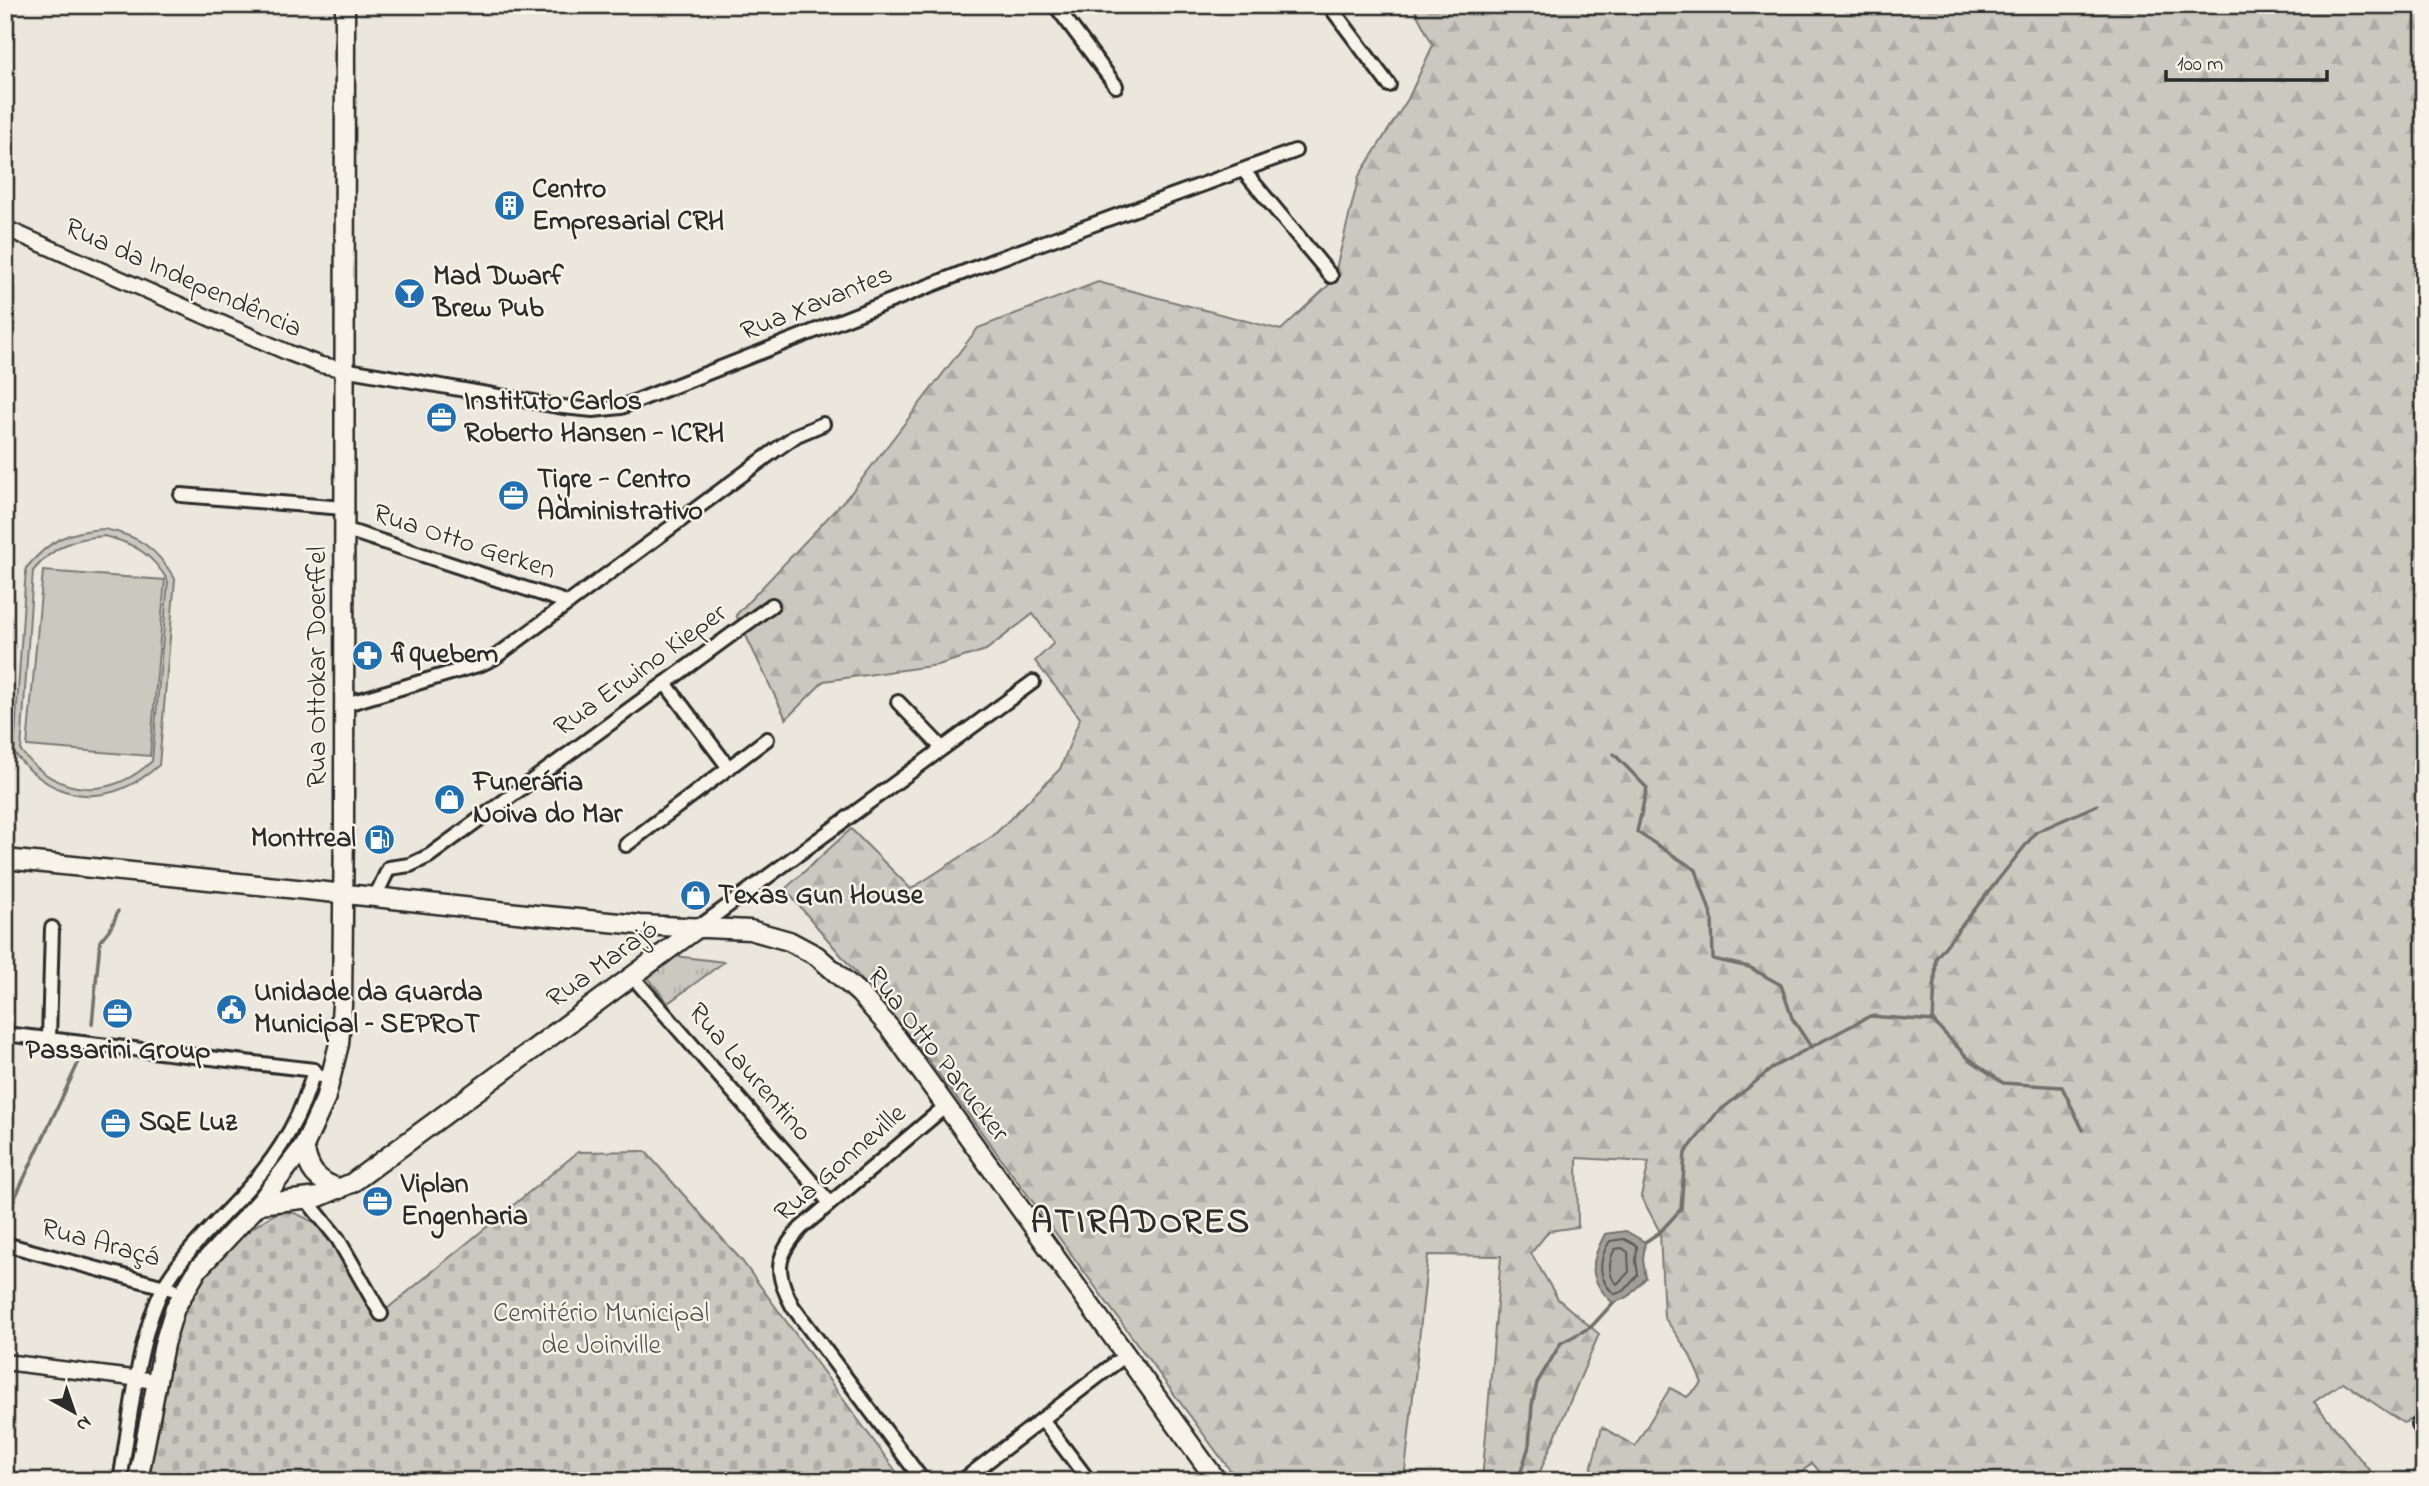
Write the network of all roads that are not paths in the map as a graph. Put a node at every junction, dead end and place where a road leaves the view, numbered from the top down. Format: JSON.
{"nodes":[{"id":1,"x":345,"y":5,"type":"edge"},
{"id":2,"x":1055,"y":5,"type":"edge"},
{"id":3,"x":1329,"y":5,"type":"edge"},
{"id":4,"x":1389,"y":85,"type":"dead end"},
{"id":5,"x":1116,"y":86,"type":"dead end"},
{"id":6,"x":1295,"y":151,"type":"dead end"},
{"id":7,"x":1243,"y":170,"type":"junction"},
{"id":8,"x":5,"y":228,"type":"edge"},
{"id":9,"x":1331,"y":276,"type":"dead end"},
{"id":10,"x":343,"y":369,"type":"junction"},
{"id":11,"x":823,"y":424,"type":"dead end"},
{"id":12,"x":181,"y":495,"type":"dead end"},
{"id":13,"x":344,"y":508,"type":"junction"},
{"id":14,"x":344,"y":529,"type":"junction"},
{"id":15,"x":569,"y":603,"type":"junction"},
{"id":16,"x":772,"y":605,"type":"dead end"},
{"id":17,"x":1033,"y":682,"type":"dead end"},
{"id":18,"x":665,"y":683,"type":"junction"},
{"id":19,"x":898,"y":702,"type":"dead end"},
{"id":20,"x":343,"y":705,"type":"junction"},
{"id":21,"x":767,"y":739,"type":"dead end"},
{"id":22,"x":942,"y":748,"type":"junction"},
{"id":23,"x":729,"y":768,"type":"junction"},
{"id":24,"x":626,"y":845,"type":"dead end"},
{"id":25,"x":343,"y":858,"type":"junction"},
{"id":26,"x":5,"y":859,"type":"edge"},
{"id":27,"x":344,"y":894,"type":"junction"},
{"id":28,"x":375,"y":897,"type":"junction"},
{"id":29,"x":640,"y":925,"type":"junction"},
{"id":30,"x":699,"y":927,"type":"junction"},
{"id":31,"x":52,"y":928,"type":"dead end"},
{"id":32,"x":653,"y":960,"type":"junction"},
{"id":33,"x":632,"y":976,"type":"junction"},
{"id":34,"x":5,"y":1034,"type":"edge"},
{"id":35,"x":49,"y":1039,"type":"junction"},
{"id":36,"x":314,"y":1070,"type":"junction"},
{"id":37,"x":330,"y":1088,"type":"junction"},
{"id":38,"x":947,"y":1105,"type":"junction"},
{"id":39,"x":304,"y":1146,"type":"junction"},
{"id":40,"x":340,"y":1189,"type":"junction"},
{"id":41,"x":305,"y":1198,"type":"junction"},
{"id":42,"x":830,"y":1203,"type":"junction"},
{"id":43,"x":260,"y":1204,"type":"junction"},
{"id":44,"x":5,"y":1244,"type":"edge"},
{"id":45,"x":164,"y":1287,"type":"junction"},
{"id":46,"x":182,"y":1293,"type":"junction"},
{"id":47,"x":382,"y":1314,"type":"dead end"},
{"id":48,"x":1127,"y":1354,"type":"junction"},
{"id":49,"x":5,"y":1362,"type":"edge"},
{"id":50,"x":138,"y":1378,"type":"junction"},
{"id":51,"x":156,"y":1381,"type":"junction"},
{"id":52,"x":1042,"y":1419,"type":"junction"},
{"id":53,"x":120,"y":1481,"type":"edge"},
{"id":54,"x":138,"y":1481,"type":"edge"},
{"id":55,"x":923,"y":1481,"type":"edge"},
{"id":56,"x":962,"y":1481,"type":"edge"},
{"id":57,"x":1089,"y":1481,"type":"edge"},
{"id":58,"x":1217,"y":1481,"type":"edge"}],
"edges":[{"from":1,"to":10,"type":"main road","name":"Rua Ottokar Doerffel"},
{"from":2,"to":5,"type":"street"},
{"from":3,"to":4,"type":"street"},
{"from":6,"to":7,"type":"street","name":"Rua Xavantes"},
{"from":7,"to":9,"type":"street"},
{"from":7,"to":10,"type":"street","name":"Rua Xavantes"},
{"from":8,"to":10,"type":"street","name":"Rua da Independência"},
{"from":10,"to":13,"type":"main road","name":"Rua Ottokar Doerffel"},
{"from":11,"to":15,"type":"street"},
{"from":12,"to":13,"type":"street"},
{"from":13,"to":14,"type":"main road","name":"Rua Ottokar Doerffel"},
{"from":14,"to":15,"type":"street","name":"Rua Otto Gerken"},
{"from":14,"to":20,"type":"main road","name":"Rua Ottokar Doerffel"},
{"from":15,"to":20,"type":"street"},
{"from":16,"to":18,"type":"street","name":"Rua Erwino Kieper"},
{"from":17,"to":22,"type":"street","name":"Rua Marajó"},
{"from":18,"to":23,"type":"street"},
{"from":18,"to":28,"type":"street","name":"Rua Erwino Kieper"},
{"from":19,"to":22,"type":"street"},
{"from":20,"to":25,"type":"main road","name":"Rua Ottokar Doerffel"},
{"from":21,"to":23,"type":"street"},
{"from":22,"to":30,"type":"street","name":"Rua Marajó"},
{"from":23,"to":24,"type":"street"},
{"from":25,"to":27,"type":"main road","name":"Rua Ottokar Doerffel"},
{"from":25,"to":28,"type":"main road"},
{"from":26,"to":27,"type":"main road","name":"Rua Otto Parucker"},
{"from":27,"to":28,"type":"main road","name":"Rua Otto Parucker"},
{"from":27,"to":37,"type":"main road","name":"Rua Ottokar Doerffel"},
{"from":28,"to":29,"type":"main road","name":"Rua Otto Parucker"},
{"from":29,"to":30,"type":"main road","name":"Rua Otto Parucker"},
{"from":29,"to":32,"type":"main road"},
{"from":30,"to":32,"type":"main road","name":"Rua Marajó"},
{"from":30,"to":38,"type":"main road","name":"Rua Otto Parucker"},
{"from":31,"to":35,"type":"street"},
{"from":32,"to":33,"type":"main road","name":"Rua Marajó"},
{"from":33,"to":40,"type":"main road","name":"Rua Marajó"},
{"from":33,"to":42,"type":"street","name":"Rua Laurentino"},
{"from":34,"to":35,"type":"street"},
{"from":35,"to":36,"type":"street"},
{"from":36,"to":37,"type":"street"},
{"from":36,"to":45,"type":"street"},
{"from":37,"to":39,"type":"main road","name":"Rua Ottokar Doerffel"},
{"from":38,"to":42,"type":"street","name":"Rua Gonneville"},
{"from":38,"to":48,"type":"main road","name":"Rua Otto Parucker"},
{"from":39,"to":40,"type":"main road"},
{"from":39,"to":43,"type":"main road","name":"Rua Ottokar Doerffel"},
{"from":40,"to":41,"type":"main road","name":"Rua Marajó"},
{"from":41,"to":43,"type":"main road","name":"Rua Marajó"},
{"from":41,"to":47,"type":"street"},
{"from":42,"to":55,"type":"street","name":"Rua Gonneville"},
{"from":43,"to":46,"type":"main road","name":"Rua Ottokar Doerffel"},
{"from":44,"to":45,"type":"street","name":"Rua Araçá"},
{"from":45,"to":46,"type":"street","name":"Rua Araçá"},
{"from":45,"to":50,"type":"street"},
{"from":46,"to":51,"type":"main road","name":"Rua Ottokar Doerffel"},
{"from":48,"to":52,"type":"street"},
{"from":48,"to":58,"type":"main road","name":"Rua Otto Parucker"},
{"from":49,"to":50,"type":"street"},
{"from":50,"to":51,"type":"street"},
{"from":50,"to":53,"type":"street"},
{"from":51,"to":54,"type":"main road","name":"Rua Ottokar Doerffel"},
{"from":52,"to":56,"type":"street"},
{"from":52,"to":57,"type":"street"}]}
